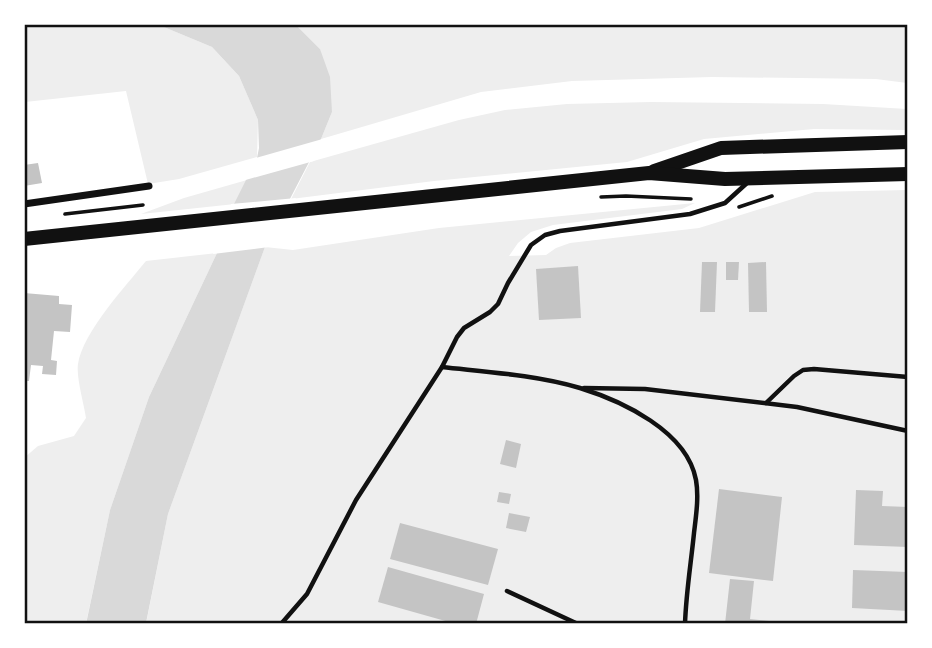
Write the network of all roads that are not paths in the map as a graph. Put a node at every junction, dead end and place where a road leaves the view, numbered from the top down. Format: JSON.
{"nodes":[{"id":1,"x":908,"y":142,"type":"edge"},
{"id":2,"x":649,"y":173,"type":"junction"},
{"id":3,"x":908,"y":174,"type":"edge"},
{"id":4,"x":753,"y":178,"type":"junction"},
{"id":5,"x":149,"y":186,"type":"dead end"},
{"id":6,"x":24,"y":204,"type":"edge"},
{"id":7,"x":24,"y":239,"type":"edge"},
{"id":8,"x":442,"y":367,"type":"junction"},
{"id":9,"x":908,"y":377,"type":"edge"},
{"id":10,"x":579,"y":388,"type":"junction"},
{"id":11,"x":765,"y":404,"type":"junction"},
{"id":12,"x":908,"y":431,"type":"edge"},
{"id":13,"x":507,"y":591,"type":"dead end"},
{"id":14,"x":281,"y":624,"type":"edge"},
{"id":15,"x":578,"y":624,"type":"edge"},
{"id":16,"x":685,"y":624,"type":"edge"}],
"edges":[{"from":1,"to":2,"type":"highway"},
{"from":2,"to":4,"type":"highway"},
{"from":2,"to":7,"type":"highway"},
{"from":3,"to":4,"type":"highway"},
{"from":4,"to":8,"type":"lane"},
{"from":5,"to":6,"type":"street"},
{"from":8,"to":10,"type":"lane"},
{"from":8,"to":14,"type":"lane"},
{"from":9,"to":11,"type":"lane"},
{"from":10,"to":11,"type":"lane"},
{"from":10,"to":16,"type":"lane"},
{"from":11,"to":12,"type":"lane"},
{"from":13,"to":15,"type":"lane"}]}
